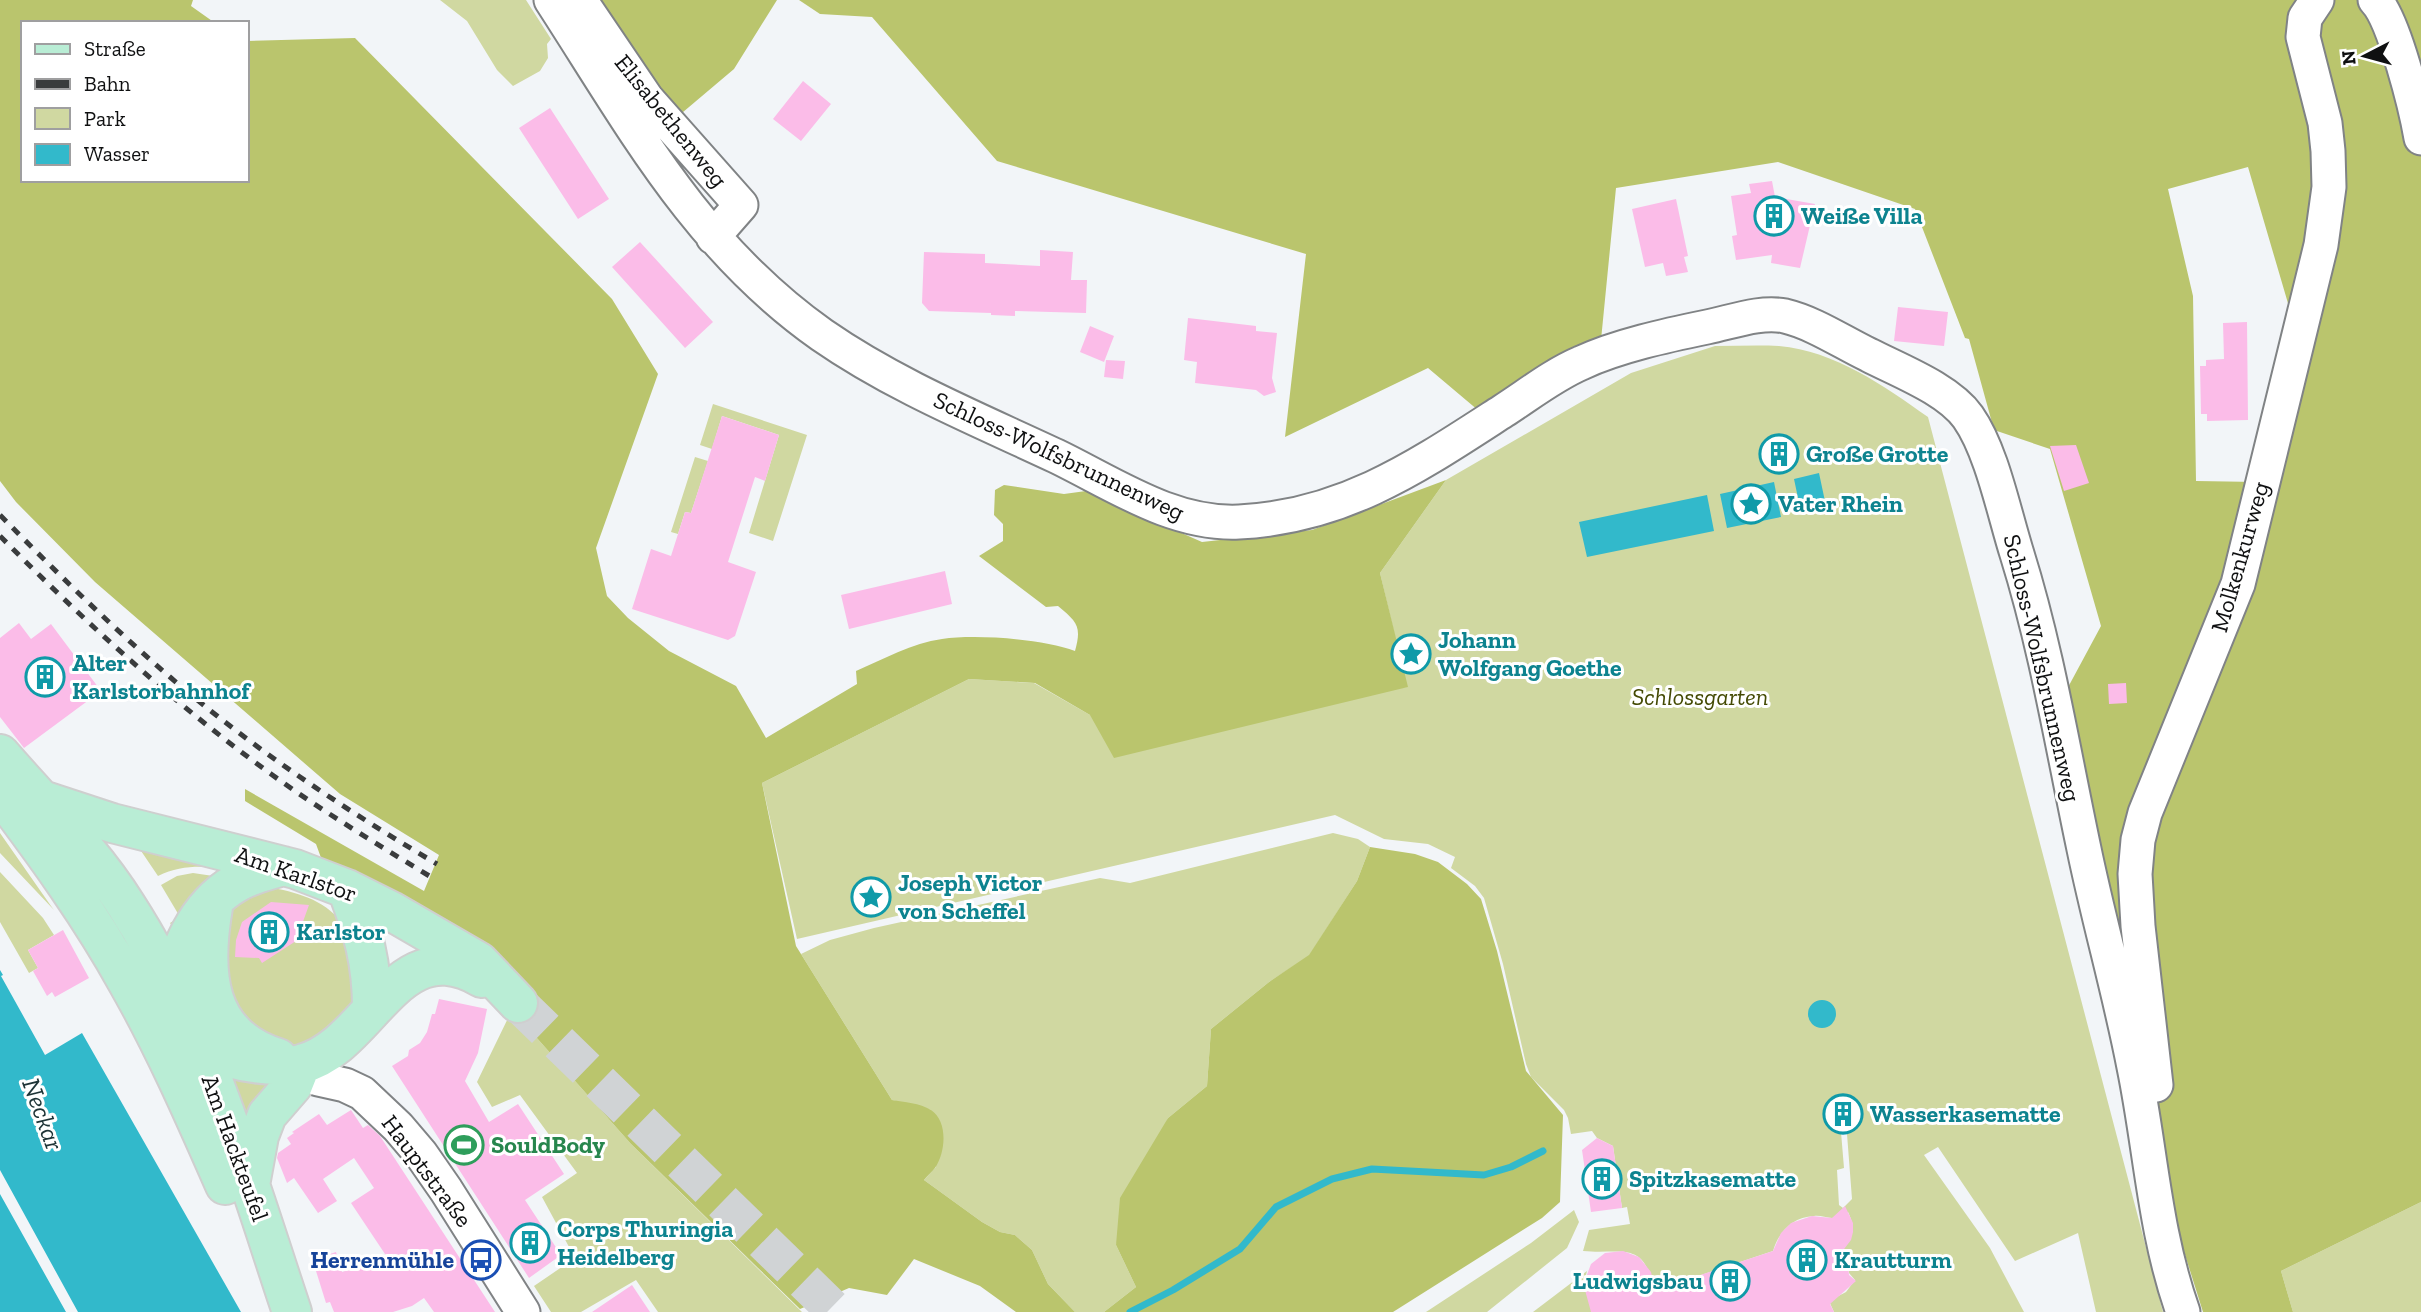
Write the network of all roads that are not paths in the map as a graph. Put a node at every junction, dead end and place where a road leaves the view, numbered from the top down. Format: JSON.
{"nodes":[{"id":1,"x":551,"y":0,"type":"edge"},
{"id":2,"x":580,"y":0,"type":"edge"},
{"id":3,"x":2317,"y":0,"type":"edge"},
{"id":4,"x":2375,"y":0,"type":"edge"},
{"id":5,"x":2421,"y":138,"type":"edge"},
{"id":6,"x":713,"y":237,"type":"junction"},
{"id":7,"x":0,"y":754,"type":"edge"},
{"id":8,"x":0,"y":793,"type":"edge"},
{"id":9,"x":41,"y":800,"type":"junction"},
{"id":10,"x":283,"y":866,"type":"junction"},
{"id":11,"x":347,"y":889,"type":"junction"},
{"id":12,"x":214,"y":901,"type":"junction"},
{"id":13,"x":172,"y":986,"type":"junction"},
{"id":14,"x":372,"y":1008,"type":"junction"},
{"id":15,"x":171,"y":1041,"type":"junction"},
{"id":16,"x":301,"y":1065,"type":"junction"},
{"id":17,"x":2141,"y":1105,"type":"junction"},
{"id":18,"x":250,"y":1185,"type":"junction"},
{"id":19,"x":272,"y":1312,"type":"edge"},
{"id":20,"x":292,"y":1312,"type":"edge"},
{"id":21,"x":523,"y":1312,"type":"edge"},
{"id":22,"x":2183,"y":1312,"type":"edge"}],
"edges":[{"from":1,"to":6,"type":"street","name":"Schloss-Wolfsbrunnenweg"},
{"from":2,"to":6,"type":"street","name":"Elisabethenweg"},
{"from":3,"to":17,"type":"street","name":"Molkenkurweg"},
{"from":4,"to":5,"type":"street"},
{"from":6,"to":17,"type":"street","name":"Schloss-Wolfsbrunnenweg"},
{"from":7,"to":9,"type":"main road","name":"Am Hackteufel"},
{"from":8,"to":15,"type":"main road"},
{"from":9,"to":10,"type":"main road","name":"Am Karlstor"},
{"from":9,"to":13,"type":"main road","name":"Am Hackteufel"},
{"from":10,"to":11,"type":"main road","name":"Am Karlstor"},
{"from":10,"to":12,"type":"main road"},
{"from":11,"to":14,"type":"main road"},
{"from":11,"to":14,"type":"main road","name":"Am Karlstor"},
{"from":12,"to":13,"type":"main road"},
{"from":12,"to":16,"type":"main road"},
{"from":13,"to":15,"type":"main road","name":"Am Hackteufel"},
{"from":14,"to":16,"type":"main road","name":"Am Karlstor"},
{"from":15,"to":16,"type":"main road"},
{"from":15,"to":18,"type":"main road","name":"Am Hackteufel"},
{"from":15,"to":19,"type":"main road","name":"Am Hackteufel"},
{"from":16,"to":18,"type":"main road"},
{"from":16,"to":21,"type":"street","name":"Hauptstraße"},
{"from":17,"to":22,"type":"street","name":"Schloss-Wolfsbrunnenweg"},
{"from":18,"to":20,"type":"main road","name":"Am Hackteufel"}]}
